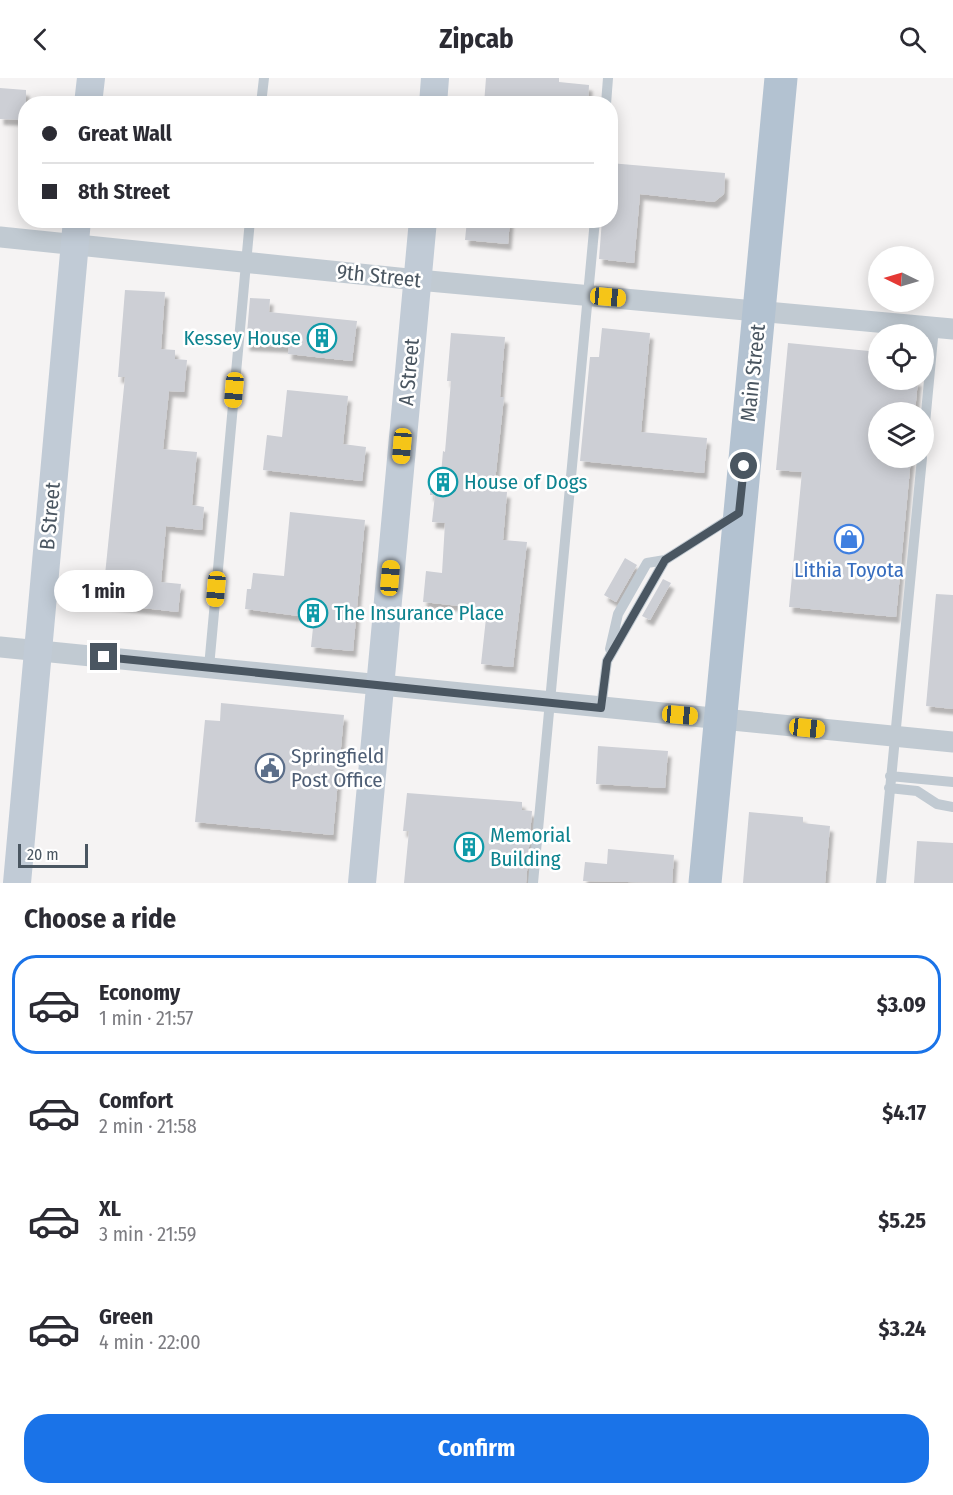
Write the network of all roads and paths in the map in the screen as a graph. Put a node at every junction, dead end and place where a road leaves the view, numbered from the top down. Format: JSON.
{"nodes":[{"id":1,"x":91,"y":78,"type":"edge"},
{"id":2,"x":264,"y":78,"type":"edge"},
{"id":3,"x":435,"y":78,"type":"edge"},
{"id":4,"x":608,"y":78,"type":"edge"},
{"id":5,"x":781,"y":78,"type":"edge"},
{"id":6,"x":89,"y":96,"type":"edge"},
{"id":7,"x":262,"y":96,"type":"edge"},
{"id":8,"x":434,"y":96,"type":"edge"},
{"id":9,"x":607,"y":96,"type":"edge"},
{"id":10,"x":249,"y":228,"type":"edge"},
{"id":11,"x":422,"y":228,"type":"edge"},
{"id":12,"x":594,"y":228,"type":"edge"},
{"id":13,"x":76,"y":233,"type":"edge"},
{"id":14,"x":0,"y":237,"type":"edge"},
{"id":15,"x":246,"y":262,"type":"junction"},
{"id":16,"x":418,"y":280,"type":"junction"},
{"id":17,"x":588,"y":296,"type":"junction"},
{"id":18,"x":759,"y":312,"type":"junction"},
{"id":19,"x":944,"y":328,"type":"edge"},
{"id":20,"x":930,"y":402,"type":"edge"},
{"id":21,"x":921,"y":468,"type":"edge"},
{"id":22,"x":739,"y":513,"type":"junction"},
{"id":23,"x":0,"y":647,"type":"edge"},
{"id":24,"x":38,"y":651,"type":"junction"},
{"id":25,"x":209,"y":667,"type":"junction"},
{"id":26,"x":381,"y":686,"type":"junction"},
{"id":27,"x":549,"y":703,"type":"junction"},
{"id":28,"x":601,"y":708,"type":"junction"},
{"id":29,"x":720,"y":718,"type":"junction"},
{"id":30,"x":894,"y":736,"type":"junction"},
{"id":31,"x":953,"y":742,"type":"edge"},
{"id":32,"x":890,"y":782,"type":"junction"},
{"id":33,"x":953,"y":782,"type":"edge"},
{"id":34,"x":953,"y":807,"type":"edge"},
{"id":35,"x":17,"y":883,"type":"edge"},
{"id":36,"x":362,"y":883,"type":"edge"},
{"id":37,"x":533,"y":883,"type":"edge"},
{"id":38,"x":705,"y":883,"type":"edge"},
{"id":39,"x":881,"y":883,"type":"edge"}],
"edges":[{"from":1,"to":6,"type":"street"},
{"from":2,"to":7,"type":"lane"},
{"from":3,"to":8,"type":"street"},
{"from":4,"to":9,"type":"lane"},
{"from":5,"to":18,"type":"main road","name":"Main Street"},
{"from":10,"to":15,"type":"lane"},
{"from":11,"to":16,"type":"street","name":"A Street"},
{"from":12,"to":17,"type":"lane"},
{"from":13,"to":14,"type":"street","name":"9th Street"},
{"from":13,"to":15,"type":"street","name":"9th Street"},
{"from":13,"to":24,"type":"street","name":"B Street"},
{"from":15,"to":16,"type":"street","name":"9th Street"},
{"from":15,"to":25,"type":"lane"},
{"from":16,"to":17,"type":"street","name":"9th Street"},
{"from":16,"to":26,"type":"street","name":"A Street"},
{"from":17,"to":18,"type":"street","name":"9th Street"},
{"from":17,"to":27,"type":"lane"},
{"from":18,"to":19,"type":"street","name":"9th Street"},
{"from":18,"to":22,"type":"main road","name":"Main Street"},
{"from":19,"to":20,"type":"lane"},
{"from":21,"to":30,"type":"lane"},
{"from":22,"to":28,"type":"lane"},
{"from":22,"to":29,"type":"main road","name":"Main Street"},
{"from":23,"to":24,"type":"street"},
{"from":24,"to":25,"type":"street"},
{"from":24,"to":35,"type":"street","name":"B Street"},
{"from":25,"to":26,"type":"street"},
{"from":26,"to":27,"type":"street"},
{"from":26,"to":36,"type":"street","name":"A Street"},
{"from":27,"to":28,"type":"street"},
{"from":27,"to":37,"type":"lane"},
{"from":28,"to":29,"type":"street"},
{"from":29,"to":30,"type":"street"},
{"from":29,"to":38,"type":"main road","name":"Main Street"},
{"from":30,"to":31,"type":"street"},
{"from":30,"to":32,"type":"lane"},
{"from":32,"to":33,"type":"lane"},
{"from":32,"to":34,"type":"lane"},
{"from":32,"to":39,"type":"lane"}]}
